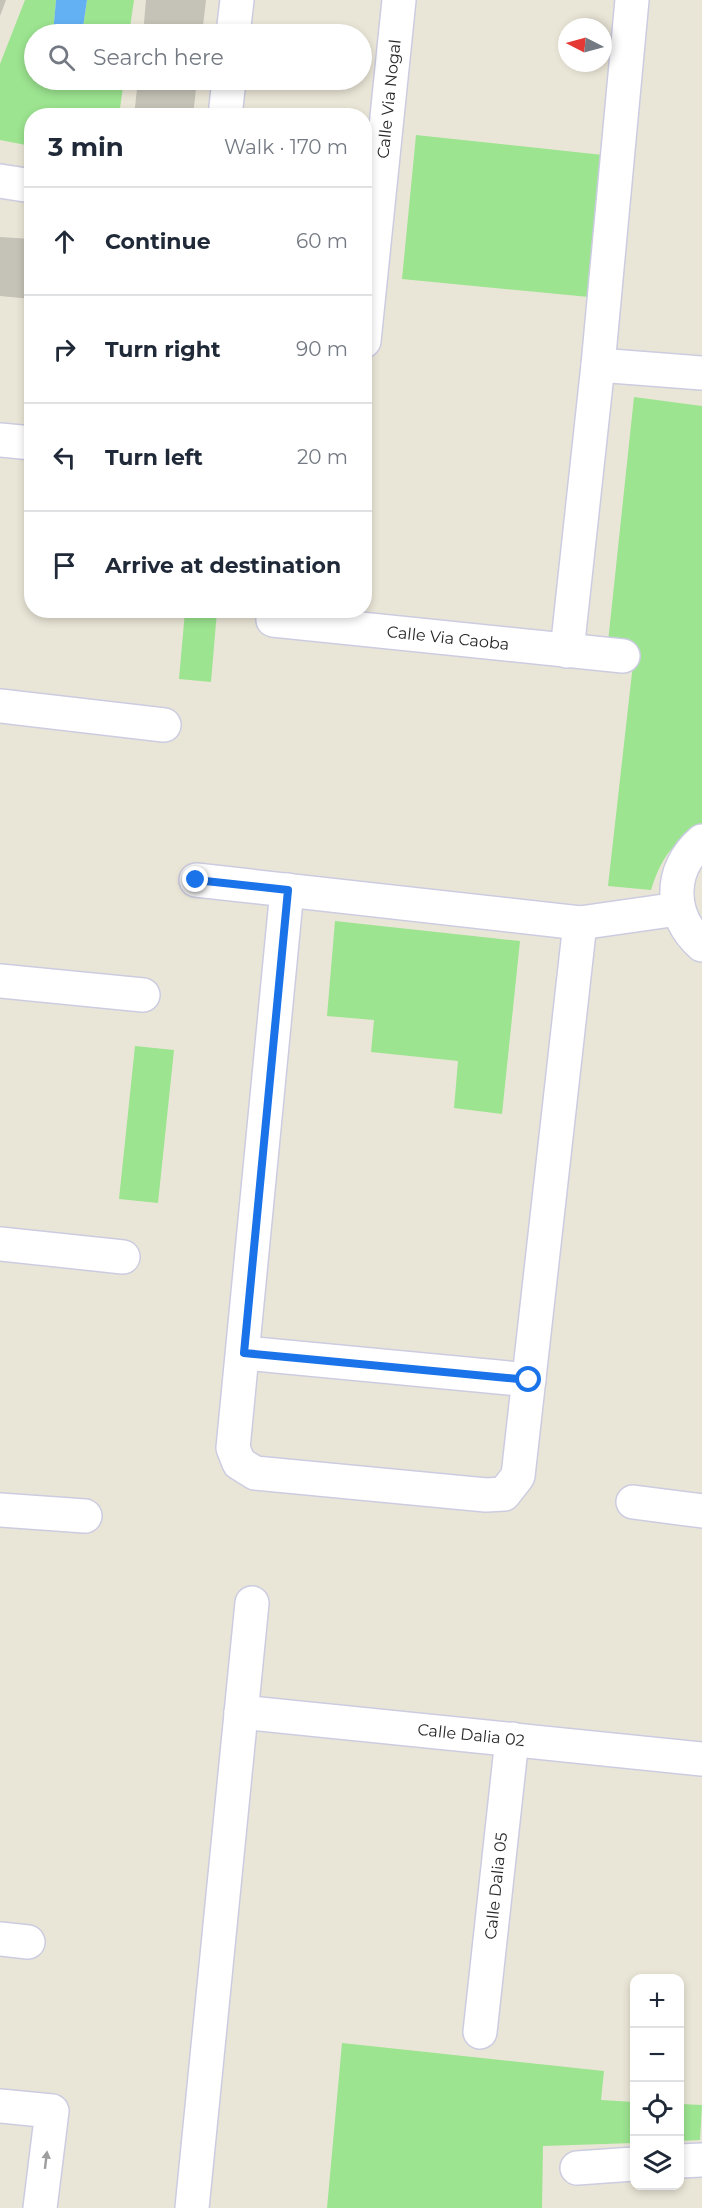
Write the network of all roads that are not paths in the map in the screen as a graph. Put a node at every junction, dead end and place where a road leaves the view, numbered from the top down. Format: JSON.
{"nodes":[{"id":1,"x":237,"y":0,"type":"edge"},
{"id":2,"x":399,"y":0,"type":"edge"},
{"id":3,"x":632,"y":0,"type":"edge"},
{"id":4,"x":234,"y":24,"type":"edge"},
{"id":5,"x":228,"y":90,"type":"edge"},
{"id":6,"x":226,"y":108,"type":"edge"},
{"id":7,"x":0,"y":181,"type":"edge"},
{"id":8,"x":24,"y":185,"type":"edge"},
{"id":9,"x":372,"y":264,"type":"edge"},
{"id":10,"x":598,"y":365,"type":"junction"},
{"id":11,"x":702,"y":373,"type":"edge"},
{"id":12,"x":0,"y":440,"type":"edge"},
{"id":13,"x":24,"y":442,"type":"edge"},
{"id":14,"x":337,"y":618,"type":"edge"},
{"id":15,"x":273,"y":620,"type":"dead end"},
{"id":16,"x":567,"y":651,"type":"junction"},
{"id":17,"x":622,"y":656,"type":"dead end"},
{"id":18,"x":0,"y":706,"type":"edge"},
{"id":19,"x":164,"y":724,"type":"dead end"},
{"id":20,"x":702,"y":841,"type":"edge"},
{"id":21,"x":196,"y":880,"type":"dead end"},
{"id":22,"x":288,"y":890,"type":"junction"},
{"id":23,"x":678,"y":909,"type":"junction"},
{"id":24,"x":580,"y":923,"type":"junction"},
{"id":25,"x":702,"y":945,"type":"edge"},
{"id":26,"x":0,"y":981,"type":"edge"},
{"id":27,"x":143,"y":995,"type":"dead end"},
{"id":28,"x":0,"y":1244,"type":"edge"},
{"id":29,"x":123,"y":1257,"type":"dead end"},
{"id":30,"x":244,"y":1353,"type":"junction"},
{"id":31,"x":529,"y":1380,"type":"junction"},
{"id":32,"x":633,"y":1502,"type":"dead end"},
{"id":33,"x":0,"y":1510,"type":"edge"},
{"id":34,"x":702,"y":1511,"type":"edge"},
{"id":35,"x":85,"y":1516,"type":"dead end"},
{"id":36,"x":252,"y":1604,"type":"dead end"},
{"id":37,"x":241,"y":1712,"type":"junction"},
{"id":38,"x":512,"y":1739,"type":"junction"},
{"id":39,"x":702,"y":1759,"type":"edge"},
{"id":40,"x":480,"y":2032,"type":"dead end"},
{"id":41,"x":0,"y":2106,"type":"edge"},
{"id":42,"x":702,"y":2160,"type":"edge"},
{"id":43,"x":684,"y":2161,"type":"edge"},
{"id":44,"x":630,"y":2164,"type":"edge"},
{"id":45,"x":577,"y":2168,"type":"dead end"},
{"id":46,"x":40,"y":2208,"type":"edge"},
{"id":47,"x":192,"y":2208,"type":"edge"}],
"edges":[{"from":1,"to":4,"type":"street"},
{"from":2,"to":9,"type":"street","name":"Calle Via Nogal"},
{"from":3,"to":10,"type":"street"},
{"from":5,"to":6,"type":"street"},
{"from":7,"to":8,"type":"street"},
{"from":10,"to":11,"type":"street"},
{"from":10,"to":16,"type":"street"},
{"from":12,"to":13,"type":"street"},
{"from":14,"to":15,"type":"street","name":"Calle Via Caoba"},
{"from":14,"to":16,"type":"street","name":"Calle Via Caoba"},
{"from":16,"to":17,"type":"street","name":"Calle Via Caoba"},
{"from":18,"to":19,"type":"street"},
{"from":20,"to":23,"type":"street"},
{"from":21,"to":22,"type":"street"},
{"from":22,"to":24,"type":"street"},
{"from":22,"to":30,"type":"street"},
{"from":23,"to":24,"type":"street"},
{"from":23,"to":25,"type":"street"},
{"from":24,"to":31,"type":"street"},
{"from":26,"to":27,"type":"street"},
{"from":28,"to":29,"type":"street"},
{"from":30,"to":31,"type":"street"},
{"from":30,"to":31,"type":"street"},
{"from":32,"to":34,"type":"street"},
{"from":33,"to":35,"type":"street"},
{"from":36,"to":37,"type":"street"},
{"from":37,"to":38,"type":"street","name":"Calle Dalia 02"},
{"from":37,"to":47,"type":"street"},
{"from":38,"to":39,"type":"street","name":"Calle Dalia 02"},
{"from":38,"to":40,"type":"street","name":"Calle Dalia 05"},
{"from":46,"to":41,"type":"street","one_way":true},
{"from":42,"to":43,"type":"street"},
{"from":44,"to":45,"type":"street"}]}
